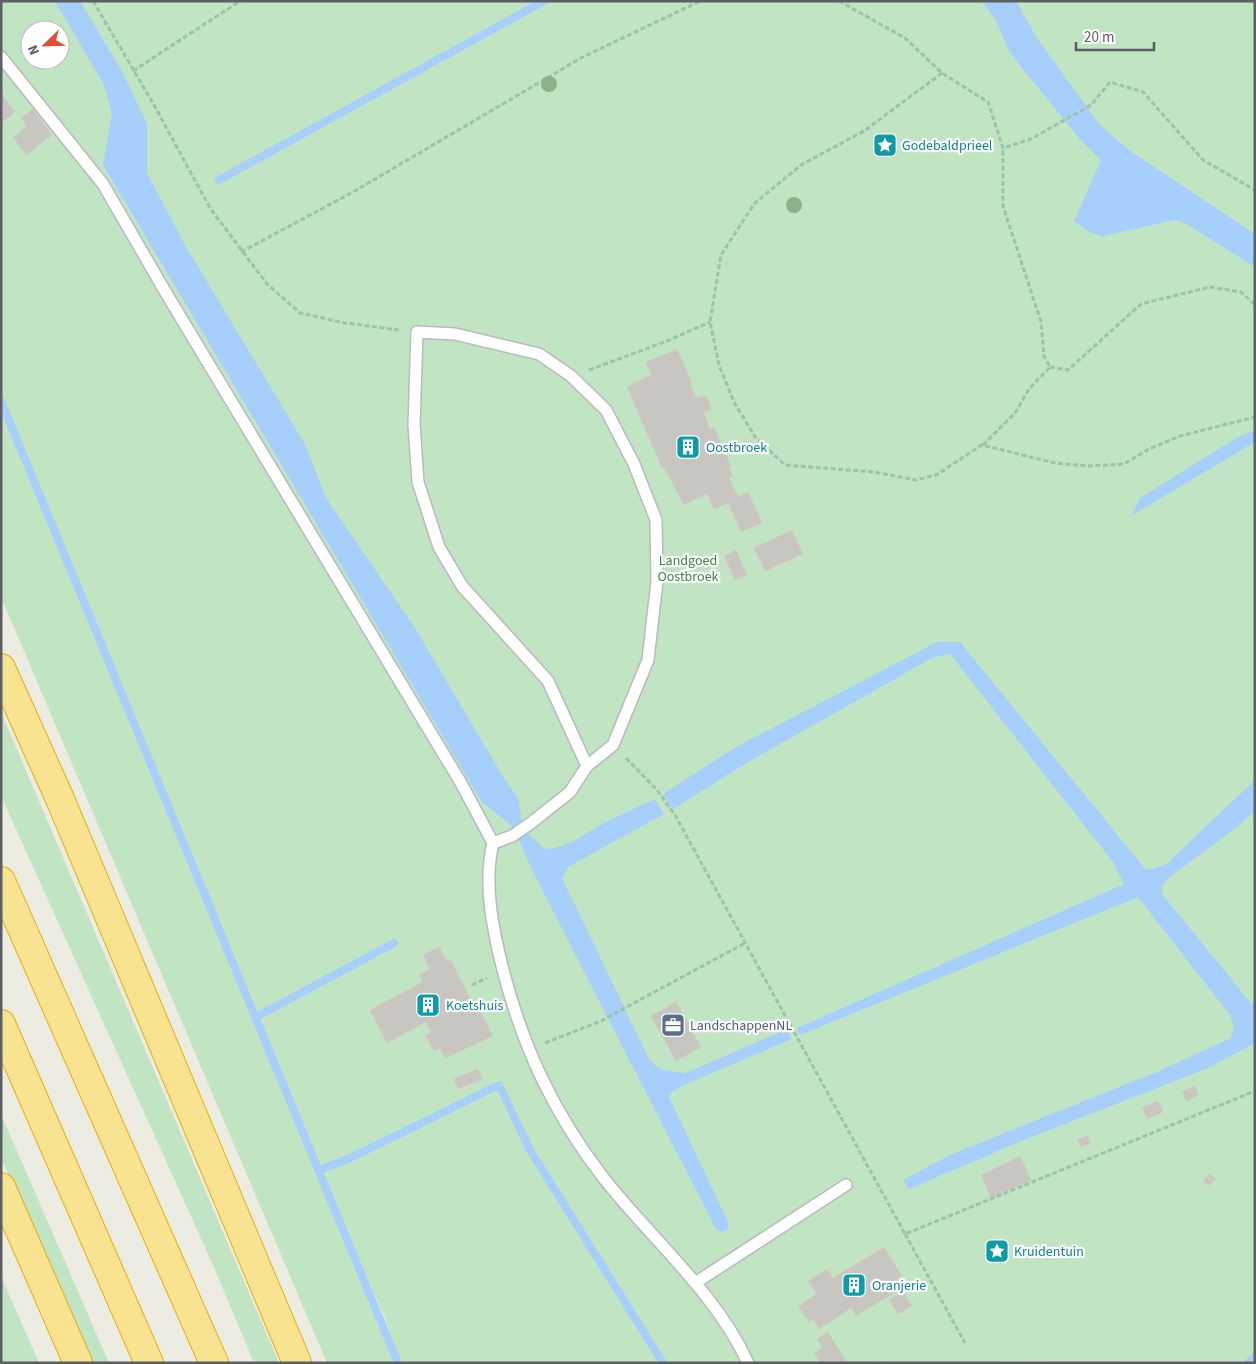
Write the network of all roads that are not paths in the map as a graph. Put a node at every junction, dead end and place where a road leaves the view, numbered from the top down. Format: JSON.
{"nodes":[{"id":1,"x":1,"y":57,"type":"edge"},
{"id":2,"x":1,"y":668,"type":"edge"},
{"id":3,"x":588,"y":766,"type":"junction"},
{"id":4,"x":493,"y":843,"type":"junction"},
{"id":5,"x":1,"y":881,"type":"edge"},
{"id":6,"x":1,"y":1024,"type":"edge"},
{"id":7,"x":846,"y":1185,"type":"dead end"},
{"id":8,"x":1,"y":1187,"type":"edge"},
{"id":9,"x":694,"y":1283,"type":"junction"},
{"id":10,"x":78,"y":1363,"type":"edge"},
{"id":11,"x":149,"y":1363,"type":"edge"},
{"id":12,"x":214,"y":1363,"type":"edge"},
{"id":13,"x":297,"y":1363,"type":"edge"},
{"id":14,"x":748,"y":1363,"type":"edge"}],
"edges":[{"from":1,"to":4,"type":"lane"},
{"from":2,"to":13,"type":"highway"},
{"from":3,"to":3,"type":"lane"},
{"from":3,"to":4,"type":"lane"},
{"from":4,"to":9,"type":"lane"},
{"from":5,"to":12,"type":"highway"},
{"from":6,"to":11,"type":"highway"},
{"from":7,"to":9,"type":"lane"},
{"from":8,"to":10,"type":"highway"},
{"from":9,"to":14,"type":"lane"}]}
